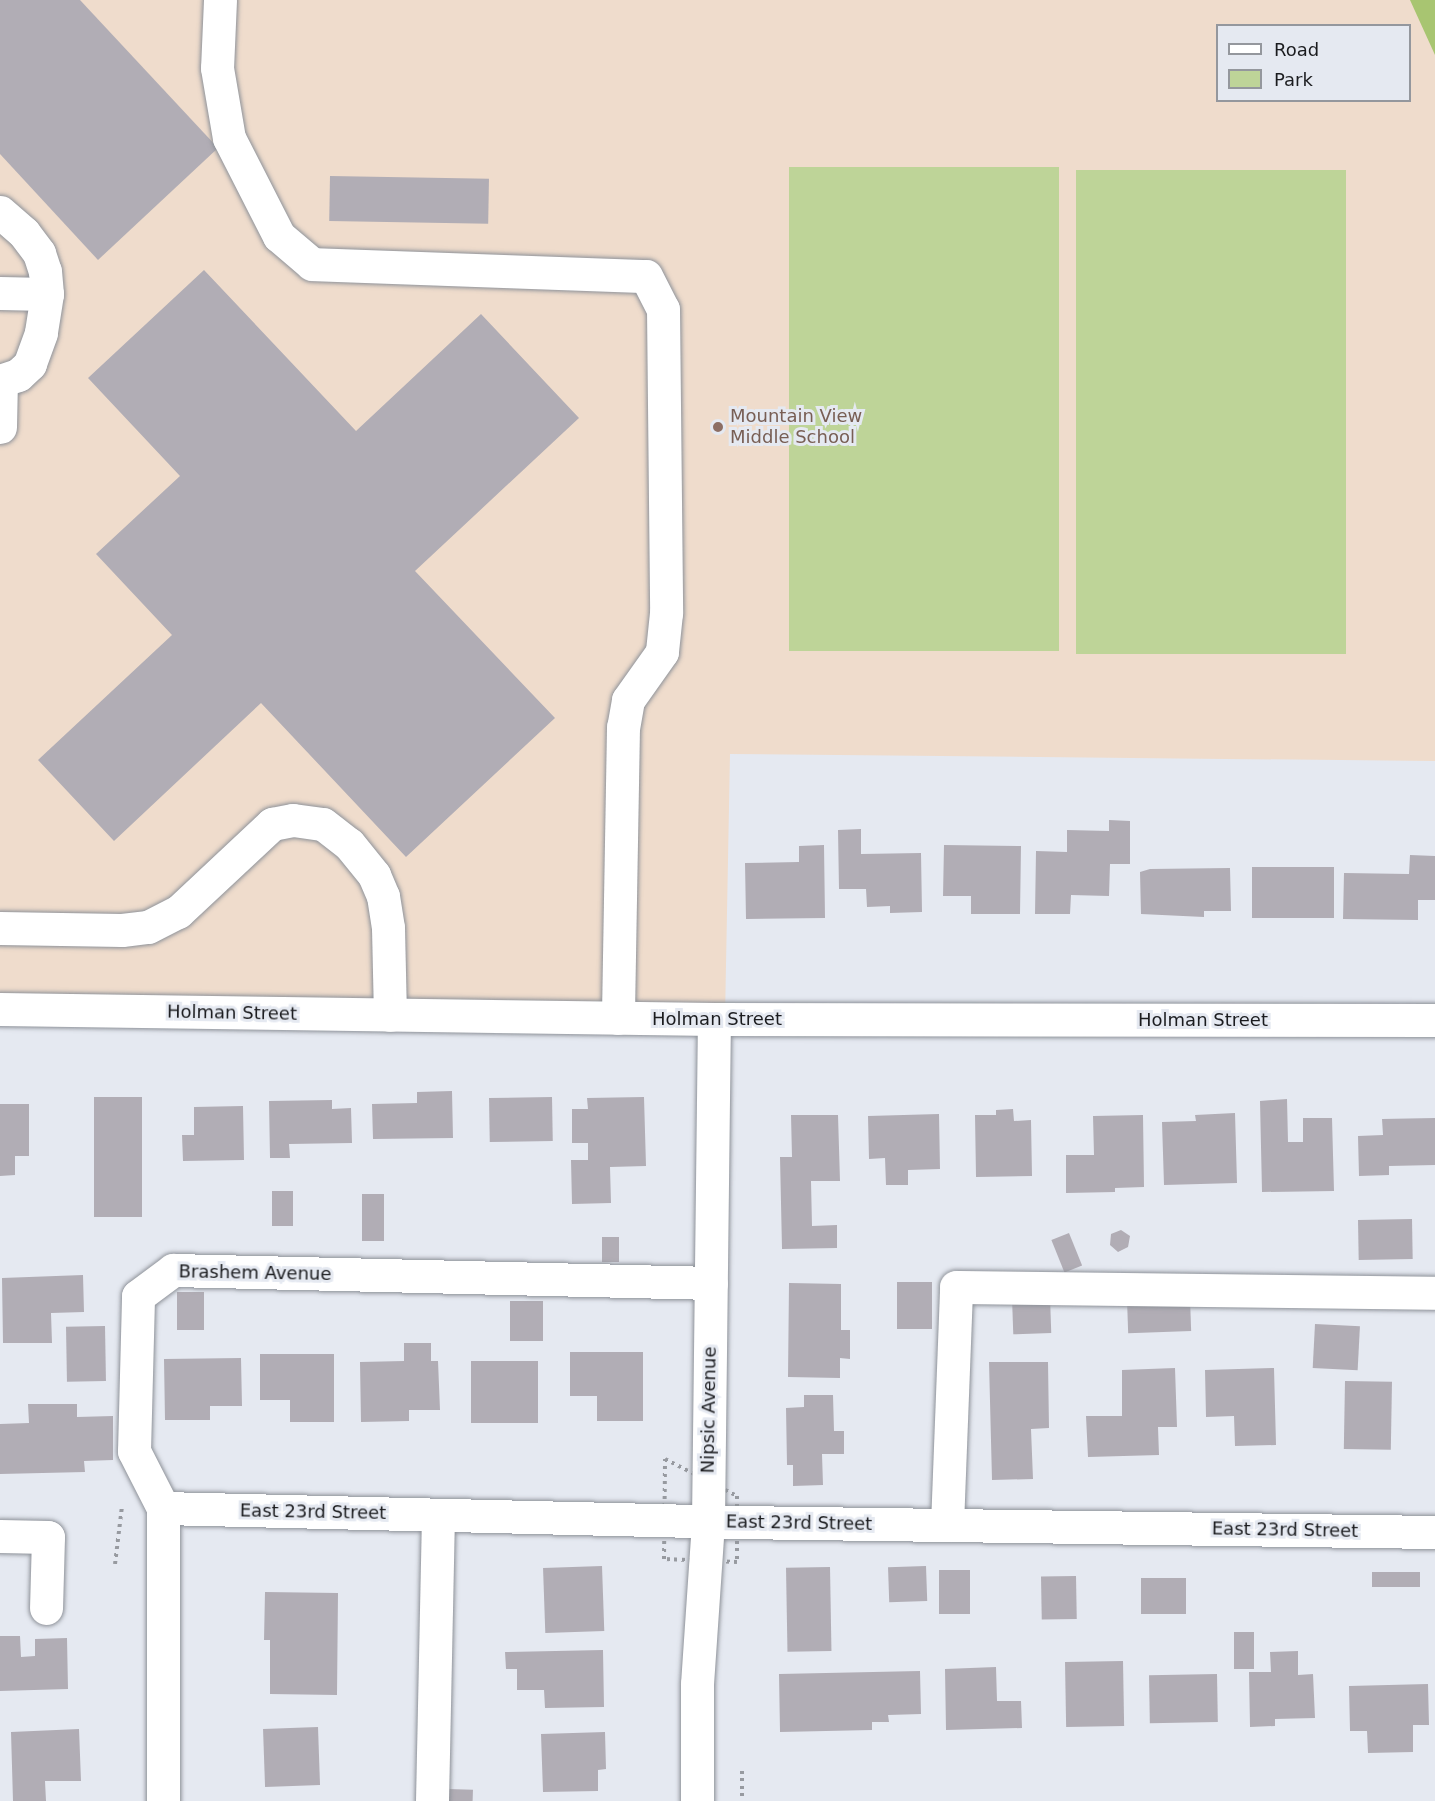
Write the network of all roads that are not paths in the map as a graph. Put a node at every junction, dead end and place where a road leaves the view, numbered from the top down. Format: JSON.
{"nodes":[{"id":1,"x":220,"y":0,"type":"edge"},
{"id":2,"x":0,"y":212,"type":"edge"},
{"id":3,"x":0,"y":293,"type":"edge"},
{"id":4,"x":47,"y":294,"type":"junction"},
{"id":5,"x":1,"y":381,"type":"edge"},
{"id":6,"x":0,"y":427,"type":"edge"},
{"id":7,"x":0,"y":928,"type":"edge"},
{"id":8,"x":0,"y":1010,"type":"edge"},
{"id":9,"x":390,"y":1015,"type":"junction"},
{"id":10,"x":618,"y":1018,"type":"junction"},
{"id":11,"x":714,"y":1019,"type":"junction"},
{"id":12,"x":1435,"y":1020,"type":"edge"},
{"id":13,"x":711,"y":1283,"type":"junction"},
{"id":14,"x":1435,"y":1293,"type":"edge"},
{"id":15,"x":163,"y":1509,"type":"junction"},
{"id":16,"x":438,"y":1515,"type":"junction"},
{"id":17,"x":708,"y":1521,"type":"junction"},
{"id":18,"x":947,"y":1525,"type":"junction"},
{"id":19,"x":1435,"y":1532,"type":"edge"},
{"id":20,"x":0,"y":1536,"type":"edge"},
{"id":21,"x":46,"y":1608,"type":"dead end"},
{"id":22,"x":163,"y":1801,"type":"edge"},
{"id":23,"x":432,"y":1801,"type":"edge"},
{"id":24,"x":697,"y":1801,"type":"edge"}],
"edges":[{"from":1,"to":10,"type":"street"},
{"from":2,"to":4,"type":"street"},
{"from":3,"to":4,"type":"street"},
{"from":4,"to":5,"type":"street"},
{"from":5,"to":6,"type":"street"},
{"from":7,"to":9,"type":"street"},
{"from":8,"to":9,"type":"street","name":"Holman Street"},
{"from":9,"to":10,"type":"street","name":"Holman Street"},
{"from":10,"to":11,"type":"street","name":"Holman Street"},
{"from":11,"to":12,"type":"street","name":"Holman Street"},
{"from":11,"to":13,"type":"street","name":"Nipsic Avenue"},
{"from":13,"to":15,"type":"street","name":"Brashem Avenue"},
{"from":13,"to":17,"type":"street","name":"Nipsic Avenue"},
{"from":14,"to":18,"type":"street"},
{"from":15,"to":16,"type":"street","name":"East 23rd Street"},
{"from":15,"to":22,"type":"street","name":"Brashem Avenue"},
{"from":16,"to":17,"type":"street","name":"East 23rd Street"},
{"from":16,"to":23,"type":"street"},
{"from":17,"to":18,"type":"street","name":"East 23rd Street"},
{"from":17,"to":24,"type":"street","name":"Nipsic Avenue"},
{"from":18,"to":19,"type":"street","name":"East 23rd Street"},
{"from":20,"to":21,"type":"street"}]}
